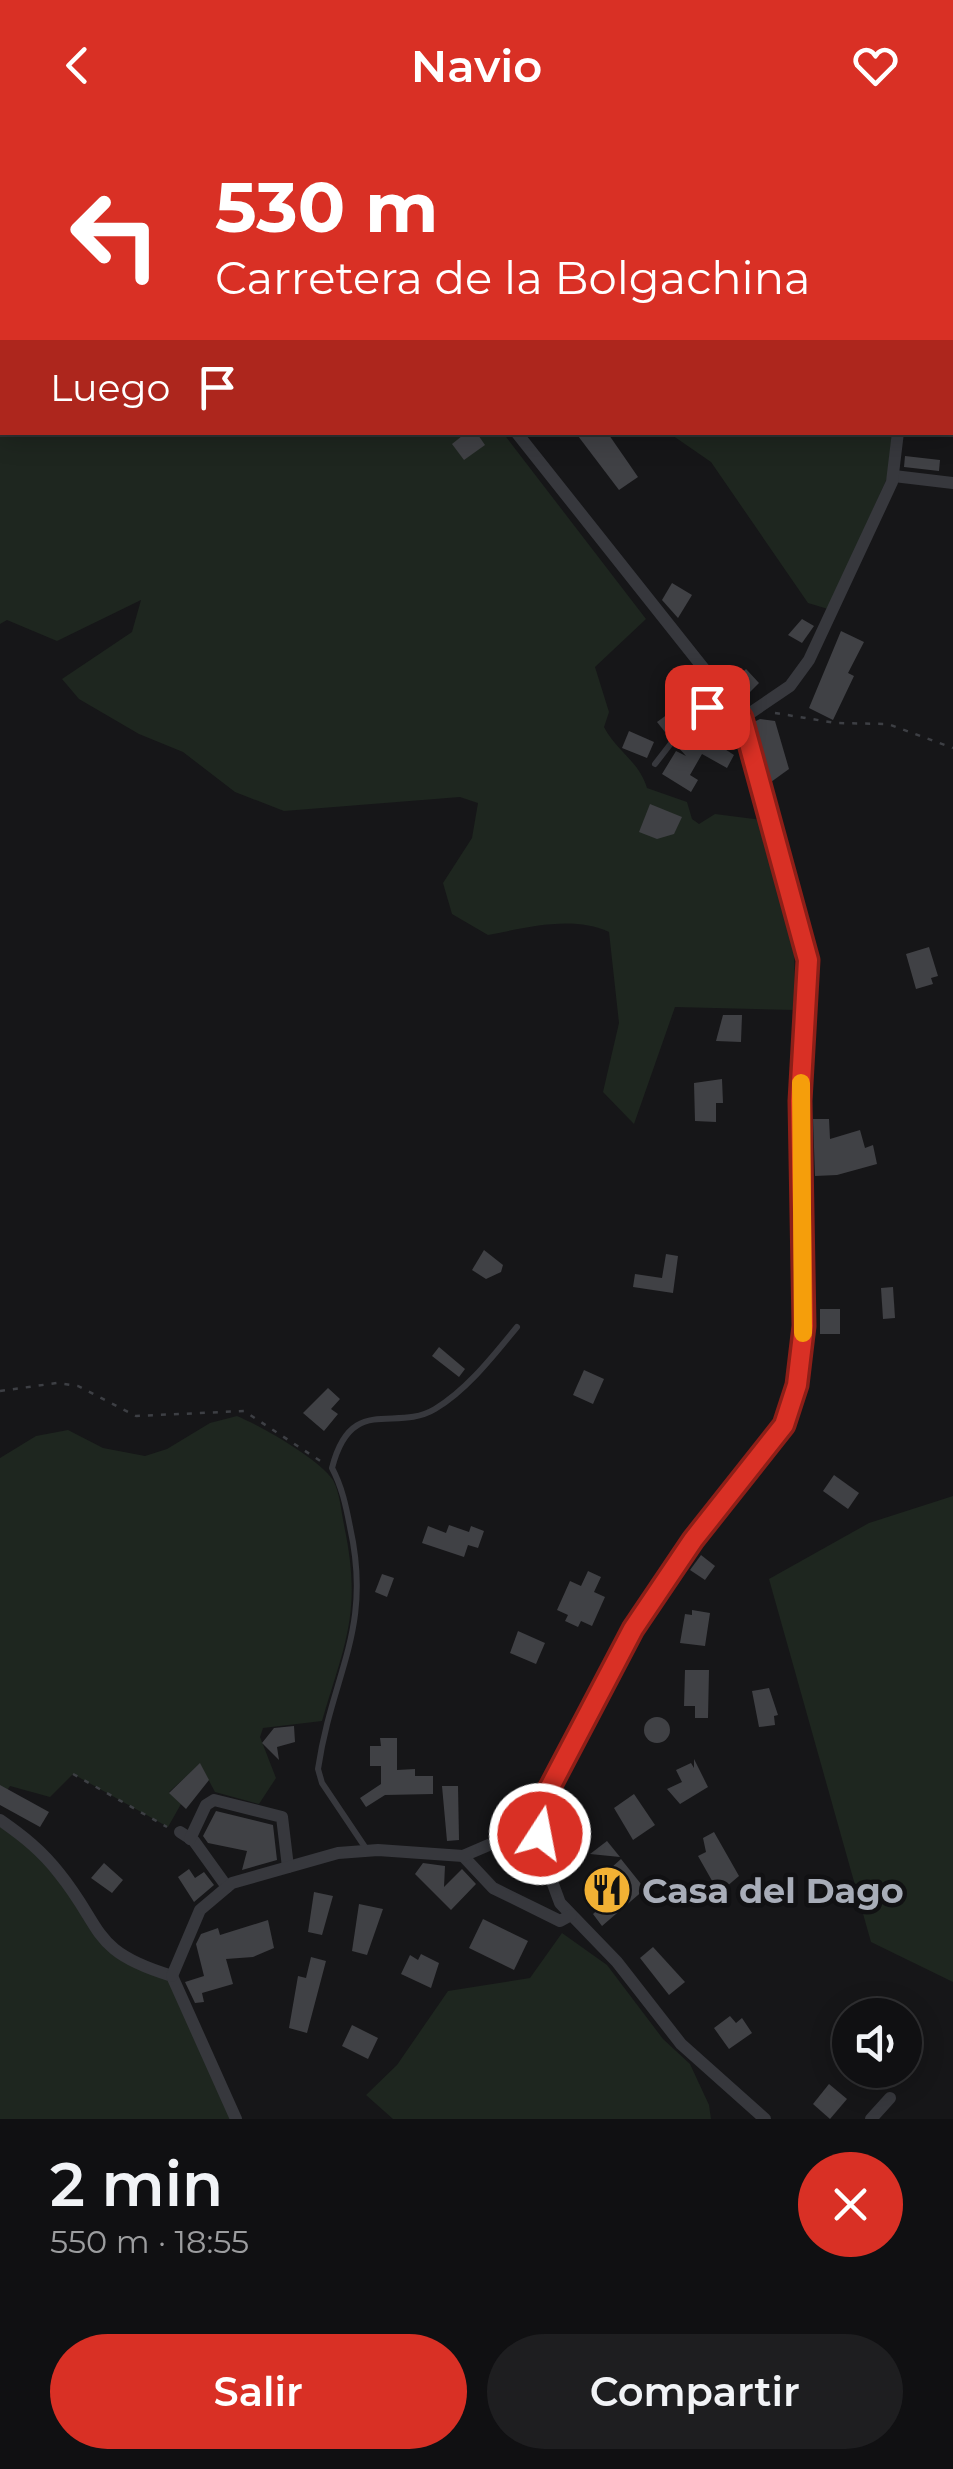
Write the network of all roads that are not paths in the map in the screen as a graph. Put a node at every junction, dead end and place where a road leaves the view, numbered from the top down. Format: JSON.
{"nodes":[{"id":1,"x":518,"y":435,"type":"edge"},
{"id":2,"x":898,"y":435,"type":"edge"},
{"id":3,"x":894,"y":476,"type":"junction"},
{"id":4,"x":953,"y":483,"type":"edge"},
{"id":5,"x":725,"y":694,"type":"junction"},
{"id":6,"x":742,"y":718,"type":"junction"},
{"id":7,"x":655,"y":764,"type":"dead end"},
{"id":8,"x":517,"y":1326,"type":"dead end"},
{"id":9,"x":538,"y":1810,"type":"junction"},
{"id":10,"x":0,"y":1820,"type":"edge"},
{"id":11,"x":368,"y":1851,"type":"junction"},
{"id":12,"x":463,"y":1856,"type":"junction"},
{"id":13,"x":288,"y":1867,"type":"junction"},
{"id":14,"x":227,"y":1887,"type":"junction"},
{"id":15,"x":571,"y":1916,"type":"junction"},
{"id":16,"x":172,"y":1976,"type":"junction"},
{"id":17,"x":890,"y":2098,"type":"dead end"},
{"id":18,"x":236,"y":2119,"type":"edge"},
{"id":19,"x":764,"y":2119,"type":"edge"},
{"id":20,"x":871,"y":2119,"type":"edge"}],
"edges":[{"from":1,"to":5,"type":"street"},
{"from":2,"to":3,"type":"street"},
{"from":3,"to":4,"type":"street"},
{"from":3,"to":6,"type":"street"},
{"from":5,"to":6,"type":"street"},
{"from":5,"to":7,"type":"lane"},
{"from":6,"to":9,"type":"street"},
{"from":8,"to":11,"type":"lane"},
{"from":9,"to":12,"type":"street"},
{"from":9,"to":15,"type":"street"},
{"from":10,"to":16,"type":"street"},
{"from":11,"to":12,"type":"street"},
{"from":11,"to":13,"type":"street"},
{"from":12,"to":15,"type":"street"},
{"from":13,"to":14,"type":"street"},
{"from":13,"to":14,"type":"street"},
{"from":14,"to":16,"type":"street"},
{"from":15,"to":19,"type":"street"},
{"from":16,"to":18,"type":"street"},
{"from":17,"to":20,"type":"street"}]}
